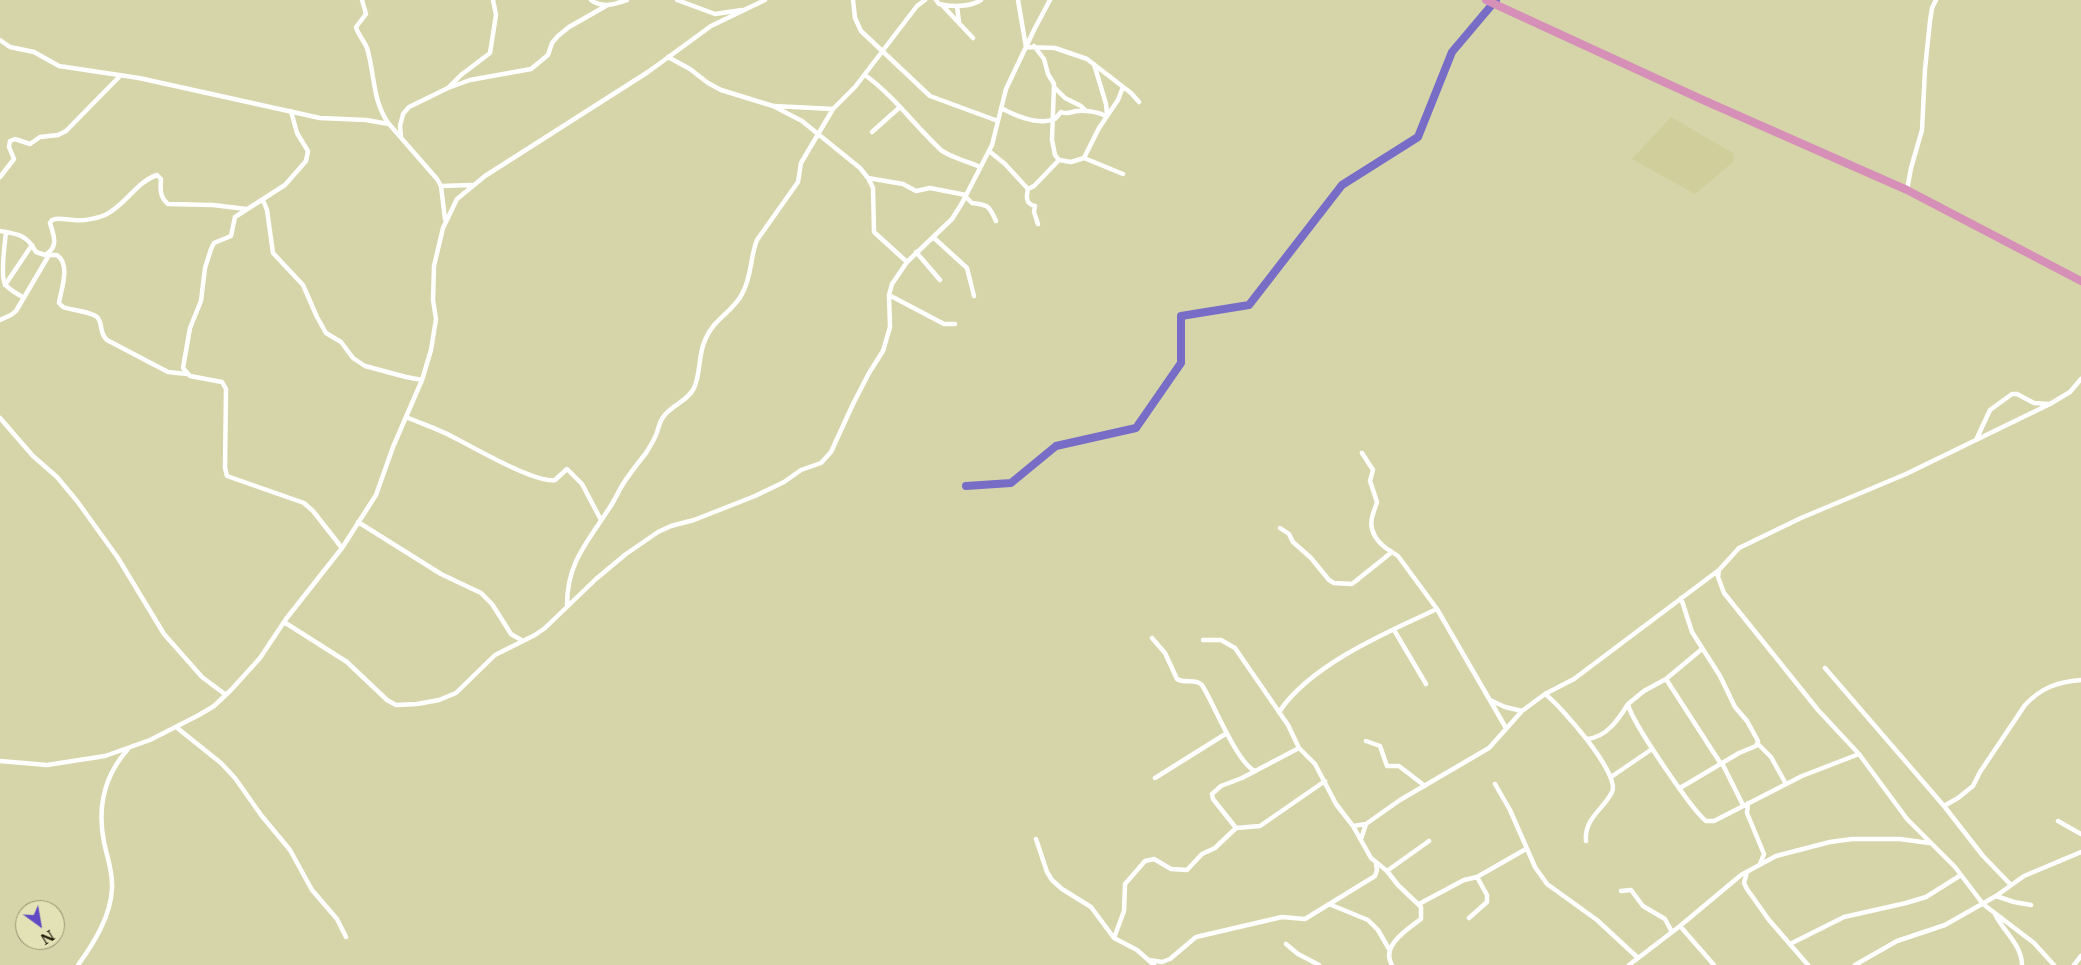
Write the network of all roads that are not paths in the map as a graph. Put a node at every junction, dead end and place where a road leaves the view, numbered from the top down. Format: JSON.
{"nodes":[{"id":1,"x":362,"y":0,"type":"edge"},
{"id":2,"x":493,"y":0,"type":"edge"},
{"id":3,"x":591,"y":0,"type":"edge"},
{"id":4,"x":627,"y":0,"type":"edge"},
{"id":5,"x":677,"y":0,"type":"edge"},
{"id":6,"x":765,"y":0,"type":"edge"},
{"id":7,"x":853,"y":0,"type":"edge"},
{"id":8,"x":925,"y":0,"type":"edge"},
{"id":9,"x":936,"y":0,"type":"edge"},
{"id":10,"x":981,"y":0,"type":"edge"},
{"id":11,"x":1018,"y":0,"type":"edge"},
{"id":12,"x":1050,"y":0,"type":"edge"},
{"id":13,"x":1486,"y":0,"type":"edge"},
{"id":14,"x":1936,"y":0,"type":"edge"},
{"id":15,"x":942,"y":5,"type":"junction"},
{"id":16,"x":606,"y":6,"type":"junction"},
{"id":17,"x":957,"y":6,"type":"junction"},
{"id":18,"x":748,"y":9,"type":"junction"},
{"id":19,"x":960,"y":22,"type":"junction"},
{"id":20,"x":974,"y":38,"type":"dead end"},
{"id":21,"x":0,"y":40,"type":"edge"},
{"id":22,"x":1034,"y":46,"type":"junction"},
{"id":23,"x":1026,"y":48,"type":"junction"},
{"id":24,"x":882,"y":50,"type":"junction"},
{"id":25,"x":668,"y":57,"type":"junction"},
{"id":26,"x":1094,"y":63,"type":"junction"},
{"id":27,"x":865,"y":75,"type":"junction"},
{"id":28,"x":120,"y":76,"type":"junction"},
{"id":29,"x":1123,"y":87,"type":"junction"},
{"id":30,"x":448,"y":88,"type":"junction"},
{"id":31,"x":1055,"y":88,"type":"junction"},
{"id":32,"x":1139,"y":102,"type":"dead end"},
{"id":33,"x":773,"y":106,"type":"junction"},
{"id":34,"x":900,"y":107,"type":"junction"},
{"id":35,"x":1001,"y":108,"type":"junction"},
{"id":36,"x":833,"y":109,"type":"junction"},
{"id":37,"x":291,"y":111,"type":"junction"},
{"id":38,"x":1086,"y":111,"type":"junction"},
{"id":39,"x":1107,"y":115,"type":"junction"},
{"id":40,"x":1052,"y":120,"type":"junction"},
{"id":41,"x":998,"y":121,"type":"junction"},
{"id":42,"x":388,"y":124,"type":"junction"},
{"id":43,"x":872,"y":132,"type":"dead end"},
{"id":44,"x":818,"y":133,"type":"junction"},
{"id":45,"x":402,"y":138,"type":"junction"},
{"id":46,"x":989,"y":151,"type":"junction"},
{"id":47,"x":1084,"y":158,"type":"junction"},
{"id":48,"x":1059,"y":160,"type":"junction"},
{"id":49,"x":980,"y":167,"type":"junction"},
{"id":50,"x":1123,"y":174,"type":"dead end"},
{"id":51,"x":0,"y":177,"type":"edge"},
{"id":52,"x":868,"y":178,"type":"junction"},
{"id":53,"x":474,"y":185,"type":"junction"},
{"id":54,"x":441,"y":186,"type":"junction"},
{"id":55,"x":1028,"y":189,"type":"junction"},
{"id":56,"x":1907,"y":190,"type":"junction"},
{"id":57,"x":966,"y":195,"type":"junction"},
{"id":58,"x":263,"y":200,"type":"junction"},
{"id":59,"x":246,"y":209,"type":"junction"},
{"id":60,"x":446,"y":221,"type":"junction"},
{"id":61,"x":996,"y":221,"type":"dead end"},
{"id":62,"x":1038,"y":224,"type":"dead end"},
{"id":63,"x":0,"y":231,"type":"edge"},
{"id":64,"x":6,"y":232,"type":"junction"},
{"id":65,"x":933,"y":237,"type":"junction"},
{"id":66,"x":32,"y":245,"type":"junction"},
{"id":67,"x":916,"y":252,"type":"junction"},
{"id":68,"x":47,"y":255,"type":"junction"},
{"id":69,"x":907,"y":262,"type":"junction"},
{"id":70,"x":940,"y":280,"type":"dead end"},
{"id":71,"x":2081,"y":281,"type":"edge"},
{"id":72,"x":5,"y":285,"type":"junction"},
{"id":73,"x":889,"y":295,"type":"junction"},
{"id":74,"x":974,"y":296,"type":"dead end"},
{"id":75,"x":24,"y":298,"type":"junction"},
{"id":76,"x":0,"y":320,"type":"edge"},
{"id":77,"x":955,"y":324,"type":"dead end"},
{"id":78,"x":187,"y":374,"type":"junction"},
{"id":79,"x":422,"y":380,"type":"junction"},
{"id":80,"x":2079,"y":380,"type":"edge"},
{"id":81,"x":2050,"y":404,"type":"junction"},
{"id":82,"x":406,"y":417,"type":"junction"},
{"id":83,"x":0,"y":418,"type":"edge"},
{"id":84,"x":1976,"y":440,"type":"junction"},
{"id":85,"x":1362,"y":453,"type":"dead end"},
{"id":86,"x":602,"y":520,"type":"junction"},
{"id":87,"x":358,"y":522,"type":"junction"},
{"id":88,"x":1280,"y":528,"type":"dead end"},
{"id":89,"x":342,"y":548,"type":"junction"},
{"id":90,"x":1392,"y":552,"type":"junction"},
{"id":91,"x":1720,"y":570,"type":"junction"},
{"id":92,"x":1681,"y":598,"type":"junction"},
{"id":93,"x":567,"y":605,"type":"junction"},
{"id":94,"x":1437,"y":609,"type":"junction"},
{"id":95,"x":284,"y":622,"type":"junction"},
{"id":96,"x":1394,"y":630,"type":"junction"},
{"id":97,"x":1152,"y":638,"type":"dead end"},
{"id":98,"x":1203,"y":640,"type":"dead end"},
{"id":99,"x":523,"y":641,"type":"junction"},
{"id":100,"x":1702,"y":649,"type":"junction"},
{"id":101,"x":1825,"y":668,"type":"dead end"},
{"id":102,"x":1666,"y":680,"type":"junction"},
{"id":103,"x":2081,"y":680,"type":"edge"},
{"id":104,"x":1426,"y":684,"type":"dead end"},
{"id":105,"x":1544,"y":694,"type":"junction"},
{"id":106,"x":226,"y":695,"type":"junction"},
{"id":107,"x":1489,"y":699,"type":"junction"},
{"id":108,"x":1628,"y":704,"type":"junction"},
{"id":109,"x":1522,"y":711,"type":"junction"},
{"id":110,"x":1279,"y":712,"type":"junction"},
{"id":111,"x":176,"y":727,"type":"junction"},
{"id":112,"x":1506,"y":728,"type":"junction"},
{"id":113,"x":1227,"y":733,"type":"junction"},
{"id":114,"x":1586,"y":739,"type":"junction"},
{"id":115,"x":1366,"y":741,"type":"dead end"},
{"id":116,"x":1758,"y":744,"type":"junction"},
{"id":117,"x":129,"y":748,"type":"junction"},
{"id":118,"x":1299,"y":748,"type":"junction"},
{"id":119,"x":1652,"y":749,"type":"junction"},
{"id":120,"x":1859,"y":754,"type":"junction"},
{"id":121,"x":0,"y":761,"type":"edge"},
{"id":122,"x":1721,"y":764,"type":"junction"},
{"id":123,"x":1255,"y":771,"type":"junction"},
{"id":124,"x":1611,"y":777,"type":"junction"},
{"id":125,"x":1154,"y":778,"type":"dead end"},
{"id":126,"x":1325,"y":781,"type":"junction"},
{"id":127,"x":1495,"y":784,"type":"dead end"},
{"id":128,"x":1786,"y":784,"type":"junction"},
{"id":129,"x":1425,"y":786,"type":"junction"},
{"id":130,"x":1680,"y":788,"type":"junction"},
{"id":131,"x":1746,"y":804,"type":"junction"},
{"id":132,"x":1944,"y":806,"type":"junction"},
{"id":133,"x":1735,"y":810,"type":"junction"},
{"id":134,"x":1747,"y":813,"type":"junction"},
{"id":135,"x":2058,"y":821,"type":"dead end"},
{"id":136,"x":1366,"y":824,"type":"junction"},
{"id":137,"x":1353,"y":826,"type":"junction"},
{"id":138,"x":1236,"y":828,"type":"junction"},
{"id":139,"x":2081,"y":834,"type":"edge"},
{"id":140,"x":1036,"y":839,"type":"dead end"},
{"id":141,"x":1361,"y":839,"type":"junction"},
{"id":142,"x":1586,"y":840,"type":"dead end"},
{"id":143,"x":1429,"y":841,"type":"dead end"},
{"id":144,"x":1930,"y":843,"type":"junction"},
{"id":145,"x":1526,"y":849,"type":"junction"},
{"id":146,"x":2081,"y":852,"type":"edge"},
{"id":147,"x":1764,"y":854,"type":"junction"},
{"id":148,"x":1776,"y":856,"type":"junction"},
{"id":149,"x":1376,"y":863,"type":"junction"},
{"id":150,"x":1760,"y":866,"type":"junction"},
{"id":151,"x":1387,"y":871,"type":"junction"},
{"id":152,"x":1747,"y":872,"type":"junction"},
{"id":153,"x":1962,"y":875,"type":"junction"},
{"id":154,"x":1476,"y":877,"type":"junction"},
{"id":155,"x":2012,"y":885,"type":"junction"},
{"id":156,"x":1621,"y":891,"type":"dead end"},
{"id":157,"x":1996,"y":896,"type":"junction"},
{"id":158,"x":1329,"y":904,"type":"junction"},
{"id":159,"x":1419,"y":904,"type":"junction"},
{"id":160,"x":1983,"y":904,"type":"junction"},
{"id":161,"x":2031,"y":905,"type":"dead end"},
{"id":162,"x":1994,"y":913,"type":"junction"},
{"id":163,"x":1469,"y":918,"type":"dead end"},
{"id":164,"x":1680,"y":926,"type":"junction"},
{"id":165,"x":1672,"y":932,"type":"junction"},
{"id":166,"x":346,"y":937,"type":"dead end"},
{"id":167,"x":1114,"y":938,"type":"junction"},
{"id":168,"x":1286,"y":944,"type":"dead end"},
{"id":169,"x":1790,"y":944,"type":"junction"},
{"id":170,"x":1389,"y":949,"type":"junction"},
{"id":171,"x":2081,"y":956,"type":"edge"},
{"id":172,"x":1638,"y":958,"type":"junction"},
{"id":173,"x":1149,"y":960,"type":"junction"},
{"id":174,"x":78,"y":965,"type":"edge"},
{"id":175,"x":1154,"y":965,"type":"edge"},
{"id":176,"x":1319,"y":965,"type":"edge"},
{"id":177,"x":1392,"y":965,"type":"edge"},
{"id":178,"x":1629,"y":965,"type":"edge"},
{"id":179,"x":1714,"y":965,"type":"edge"},
{"id":180,"x":1808,"y":965,"type":"edge"},
{"id":181,"x":1855,"y":965,"type":"edge"},
{"id":182,"x":2022,"y":965,"type":"edge"},
{"id":183,"x":2054,"y":965,"type":"edge"},
{"id":184,"x":2074,"y":965,"type":"edge"}],
"edges":[{"from":1,"to":42,"type":"street"},
{"from":2,"to":30,"type":"street"},
{"from":3,"to":16,"type":"street"},
{"from":4,"to":16,"type":"street"},
{"from":5,"to":18,"type":"street"},
{"from":6,"to":18,"type":"street"},
{"from":7,"to":24,"type":"street"},
{"from":8,"to":24,"type":"street"},
{"from":9,"to":15,"type":"street"},
{"from":10,"to":17,"type":"street"},
{"from":11,"to":23,"type":"street"},
{"from":12,"to":23,"type":"street"},
{"from":13,"to":56,"type":"highway"},
{"from":14,"to":56,"type":"street"},
{"from":15,"to":17,"type":"street"},
{"from":15,"to":19,"type":"street"},
{"from":16,"to":30,"type":"street"},
{"from":17,"to":19,"type":"street"},
{"from":18,"to":25,"type":"street"},
{"from":19,"to":20,"type":"street"},
{"from":21,"to":28,"type":"street"},
{"from":22,"to":23,"type":"street"},
{"from":22,"to":26,"type":"street"},
{"from":22,"to":31,"type":"street"},
{"from":23,"to":35,"type":"street"},
{"from":24,"to":27,"type":"street"},
{"from":24,"to":41,"type":"street"},
{"from":25,"to":33,"type":"street"},
{"from":25,"to":53,"type":"street"},
{"from":26,"to":29,"type":"street"},
{"from":26,"to":39,"type":"street"},
{"from":27,"to":34,"type":"street"},
{"from":27,"to":36,"type":"street"},
{"from":28,"to":37,"type":"street"},
{"from":28,"to":51,"type":"street"},
{"from":29,"to":32,"type":"street"},
{"from":29,"to":39,"type":"street"},
{"from":30,"to":45,"type":"street"},
{"from":31,"to":38,"type":"street"},
{"from":31,"to":40,"type":"street"},
{"from":33,"to":36,"type":"street"},
{"from":33,"to":44,"type":"street"},
{"from":34,"to":43,"type":"street"},
{"from":34,"to":49,"type":"street"},
{"from":35,"to":40,"type":"street"},
{"from":35,"to":41,"type":"street"},
{"from":36,"to":44,"type":"street"},
{"from":37,"to":42,"type":"street"},
{"from":37,"to":58,"type":"street"},
{"from":38,"to":39,"type":"street"},
{"from":38,"to":40,"type":"street"},
{"from":39,"to":47,"type":"street"},
{"from":40,"to":48,"type":"street"},
{"from":41,"to":46,"type":"street"},
{"from":42,"to":45,"type":"street"},
{"from":44,"to":52,"type":"street"},
{"from":44,"to":86,"type":"street"},
{"from":45,"to":54,"type":"street"},
{"from":46,"to":49,"type":"street"},
{"from":46,"to":55,"type":"street"},
{"from":47,"to":48,"type":"street"},
{"from":47,"to":50,"type":"street"},
{"from":48,"to":55,"type":"street"},
{"from":49,"to":57,"type":"street"},
{"from":52,"to":57,"type":"street"},
{"from":52,"to":69,"type":"street"},
{"from":53,"to":54,"type":"street"},
{"from":53,"to":60,"type":"street"},
{"from":54,"to":60,"type":"street"},
{"from":55,"to":62,"type":"street"},
{"from":56,"to":71,"type":"highway"},
{"from":57,"to":61,"type":"street"},
{"from":57,"to":65,"type":"street"},
{"from":58,"to":59,"type":"street"},
{"from":58,"to":79,"type":"street"},
{"from":59,"to":68,"type":"street"},
{"from":59,"to":78,"type":"street"},
{"from":60,"to":79,"type":"street"},
{"from":63,"to":64,"type":"street"},
{"from":64,"to":66,"type":"street"},
{"from":64,"to":72,"type":"street"},
{"from":65,"to":67,"type":"street"},
{"from":65,"to":74,"type":"street"},
{"from":66,"to":68,"type":"street"},
{"from":66,"to":72,"type":"street"},
{"from":67,"to":69,"type":"street"},
{"from":67,"to":70,"type":"street"},
{"from":68,"to":75,"type":"street"},
{"from":68,"to":78,"type":"street"},
{"from":69,"to":73,"type":"street"},
{"from":72,"to":75,"type":"street"},
{"from":73,"to":77,"type":"street"},
{"from":73,"to":93,"type":"street"},
{"from":75,"to":76,"type":"street"},
{"from":78,"to":89,"type":"street"},
{"from":79,"to":82,"type":"street"},
{"from":80,"to":81,"type":"street"},
{"from":81,"to":84,"type":"street"},
{"from":81,"to":84,"type":"street"},
{"from":82,"to":86,"type":"street"},
{"from":82,"to":87,"type":"street"},
{"from":83,"to":106,"type":"street"},
{"from":84,"to":91,"type":"street"},
{"from":85,"to":90,"type":"street"},
{"from":86,"to":93,"type":"street"},
{"from":87,"to":89,"type":"street"},
{"from":87,"to":99,"type":"street"},
{"from":88,"to":90,"type":"street"},
{"from":89,"to":95,"type":"street"},
{"from":90,"to":94,"type":"street"},
{"from":91,"to":92,"type":"street"},
{"from":91,"to":120,"type":"street"},
{"from":92,"to":100,"type":"street"},
{"from":92,"to":105,"type":"street"},
{"from":93,"to":99,"type":"street"},
{"from":94,"to":96,"type":"street"},
{"from":94,"to":107,"type":"street"},
{"from":95,"to":99,"type":"street"},
{"from":95,"to":106,"type":"street"},
{"from":96,"to":104,"type":"street"},
{"from":96,"to":110,"type":"street"},
{"from":97,"to":113,"type":"street"},
{"from":98,"to":110,"type":"street"},
{"from":100,"to":102,"type":"street"},
{"from":100,"to":116,"type":"street"},
{"from":101,"to":132,"type":"street"},
{"from":102,"to":108,"type":"street"},
{"from":102,"to":122,"type":"street"},
{"from":103,"to":132,"type":"street"},
{"from":105,"to":109,"type":"street"},
{"from":105,"to":114,"type":"street"},
{"from":106,"to":111,"type":"street"},
{"from":107,"to":109,"type":"street"},
{"from":107,"to":112,"type":"street"},
{"from":108,"to":114,"type":"street"},
{"from":108,"to":119,"type":"street"},
{"from":109,"to":112,"type":"street"},
{"from":110,"to":118,"type":"street"},
{"from":111,"to":117,"type":"street"},
{"from":111,"to":166,"type":"street"},
{"from":112,"to":129,"type":"street"},
{"from":113,"to":123,"type":"street"},
{"from":113,"to":125,"type":"street"},
{"from":114,"to":124,"type":"street"},
{"from":115,"to":129,"type":"street"},
{"from":116,"to":122,"type":"street"},
{"from":116,"to":128,"type":"street"},
{"from":117,"to":121,"type":"street"},
{"from":117,"to":174,"type":"street"},
{"from":118,"to":123,"type":"street"},
{"from":118,"to":126,"type":"street"},
{"from":119,"to":124,"type":"street"},
{"from":119,"to":130,"type":"street"},
{"from":120,"to":128,"type":"street"},
{"from":120,"to":144,"type":"street"},
{"from":122,"to":130,"type":"street"},
{"from":122,"to":131,"type":"street"},
{"from":123,"to":138,"type":"street"},
{"from":124,"to":142,"type":"street"},
{"from":126,"to":137,"type":"street"},
{"from":126,"to":138,"type":"street"},
{"from":127,"to":145,"type":"street"},
{"from":128,"to":131,"type":"street"},
{"from":129,"to":136,"type":"street"},
{"from":130,"to":133,"type":"street"},
{"from":131,"to":133,"type":"street"},
{"from":131,"to":134,"type":"street"},
{"from":132,"to":155,"type":"street"},
{"from":133,"to":134,"type":"street"},
{"from":134,"to":147,"type":"street"},
{"from":135,"to":139,"type":"street"},
{"from":136,"to":137,"type":"street"},
{"from":136,"to":141,"type":"street"},
{"from":137,"to":141,"type":"street"},
{"from":138,"to":167,"type":"street"},
{"from":140,"to":167,"type":"street"},
{"from":141,"to":149,"type":"street"},
{"from":143,"to":151,"type":"street"},
{"from":144,"to":148,"type":"street"},
{"from":144,"to":153,"type":"street"},
{"from":145,"to":154,"type":"street"},
{"from":145,"to":172,"type":"street"},
{"from":146,"to":155,"type":"street"},
{"from":147,"to":148,"type":"street"},
{"from":147,"to":150,"type":"street"},
{"from":148,"to":150,"type":"street"},
{"from":149,"to":151,"type":"street"},
{"from":149,"to":158,"type":"street"},
{"from":150,"to":152,"type":"street"},
{"from":151,"to":159,"type":"street"},
{"from":152,"to":164,"type":"street"},
{"from":152,"to":169,"type":"street"},
{"from":153,"to":160,"type":"street"},
{"from":153,"to":169,"type":"street"},
{"from":154,"to":159,"type":"street"},
{"from":154,"to":163,"type":"street"},
{"from":155,"to":157,"type":"street"},
{"from":156,"to":165,"type":"street"},
{"from":157,"to":160,"type":"street"},
{"from":157,"to":161,"type":"street"},
{"from":158,"to":170,"type":"street"},
{"from":158,"to":173,"type":"street"},
{"from":159,"to":170,"type":"street"},
{"from":160,"to":162,"type":"street"},
{"from":160,"to":181,"type":"street"},
{"from":162,"to":182,"type":"street"},
{"from":162,"to":183,"type":"street"},
{"from":164,"to":165,"type":"street"},
{"from":164,"to":179,"type":"street"},
{"from":165,"to":172,"type":"street"},
{"from":167,"to":173,"type":"street"},
{"from":168,"to":176,"type":"street"},
{"from":169,"to":180,"type":"street"},
{"from":170,"to":177,"type":"street"},
{"from":171,"to":184,"type":"street"},
{"from":172,"to":178,"type":"street"},
{"from":173,"to":175,"type":"street"}]}
